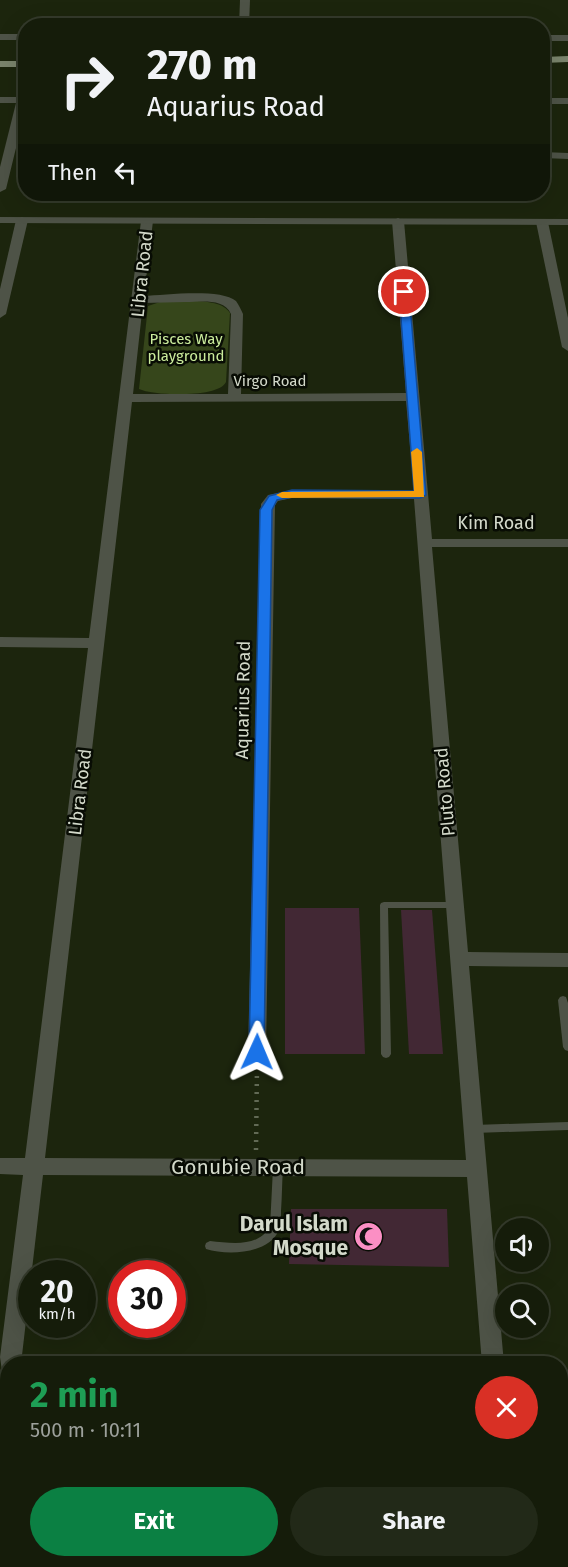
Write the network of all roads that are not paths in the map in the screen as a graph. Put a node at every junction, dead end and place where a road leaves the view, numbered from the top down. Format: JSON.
{"nodes":[{"id":1,"x":245,"y":0,"type":"edge"},
{"id":2,"x":244,"y":18,"type":"edge"},
{"id":3,"x":0,"y":37,"type":"edge"},
{"id":4,"x":18,"y":37,"type":"edge"},
{"id":5,"x":550,"y":38,"type":"edge"},
{"id":6,"x":568,"y":38,"type":"edge"},
{"id":7,"x":568,"y":59,"type":"edge"},
{"id":8,"x":550,"y":60,"type":"edge"},
{"id":9,"x":0,"y":64,"type":"edge"},
{"id":10,"x":18,"y":64,"type":"edge"},
{"id":11,"x":550,"y":65,"type":"edge"},
{"id":12,"x":568,"y":65,"type":"edge"},
{"id":13,"x":0,"y":100,"type":"edge"},
{"id":14,"x":18,"y":100,"type":"edge"},
{"id":15,"x":550,"y":101,"type":"edge"},
{"id":16,"x":568,"y":101,"type":"edge"},
{"id":17,"x":18,"y":132,"type":"edge"},
{"id":18,"x":550,"y":156,"type":"edge"},
{"id":19,"x":568,"y":156,"type":"edge"},
{"id":20,"x":0,"y":189,"type":"edge"},
{"id":21,"x":0,"y":220,"type":"edge"},
{"id":22,"x":22,"y":220,"type":"junction"},
{"id":23,"x":147,"y":221,"type":"junction"},
{"id":24,"x":398,"y":221,"type":"junction"},
{"id":25,"x":542,"y":222,"type":"junction"},
{"id":26,"x":568,"y":222,"type":"edge"},
{"id":27,"x":139,"y":300,"type":"junction"},
{"id":28,"x":0,"y":315,"type":"edge"},
{"id":29,"x":568,"y":347,"type":"edge"},
{"id":30,"x":413,"y":397,"type":"junction"},
{"id":31,"x":127,"y":398,"type":"junction"},
{"id":32,"x":234,"y":398,"type":"junction"},
{"id":33,"x":420,"y":495,"type":"junction"},
{"id":34,"x":424,"y":543,"type":"junction"},
{"id":35,"x":568,"y":543,"type":"edge"},
{"id":36,"x":0,"y":642,"type":"edge"},
{"id":37,"x":98,"y":643,"type":"junction"},
{"id":38,"x":455,"y":904,"type":"junction"},
{"id":39,"x":459,"y":959,"type":"junction"},
{"id":40,"x":568,"y":960,"type":"edge"},
{"id":41,"x":563,"y":1000,"type":"dead end"},
{"id":42,"x":568,"y":1047,"type":"edge"},
{"id":43,"x":257,"y":1052,"type":"road end"},
{"id":44,"x":386,"y":1054,"type":"dead end"},
{"id":45,"x":568,"y":1126,"type":"edge"},
{"id":46,"x":474,"y":1129,"type":"junction"},
{"id":47,"x":0,"y":1166,"type":"edge"},
{"id":48,"x":33,"y":1166,"type":"junction"},
{"id":49,"x":278,"y":1168,"type":"junction"},
{"id":50,"x":477,"y":1169,"type":"junction"},
{"id":51,"x":210,"y":1246,"type":"dead end"},
{"id":52,"x":11,"y":1356,"type":"edge"},
{"id":53,"x":492,"y":1356,"type":"edge"}],
"edges":[{"from":1,"to":2,"type":"street"},
{"from":3,"to":4,"type":"street"},
{"from":5,"to":6,"type":"street"},
{"from":7,"to":8,"type":"main road"},
{"from":9,"to":10,"type":"main road"},
{"from":11,"to":12,"type":"main road"},
{"from":13,"to":14,"type":"street"},
{"from":15,"to":16,"type":"street"},
{"from":17,"to":20,"type":"street"},
{"from":18,"to":19,"type":"street"},
{"from":21,"to":22,"type":"street"},
{"from":22,"to":23,"type":"street"},
{"from":22,"to":28,"type":"street"},
{"from":23,"to":24,"type":"street"},
{"from":23,"to":27,"type":"street","name":"Libra Road"},
{"from":24,"to":25,"type":"street"},
{"from":24,"to":30,"type":"street","name":"Pluto Road"},
{"from":25,"to":26,"type":"street"},
{"from":25,"to":29,"type":"street"},
{"from":27,"to":31,"type":"street","name":"Libra Road"},
{"from":27,"to":32,"type":"street"},
{"from":30,"to":32,"type":"street","name":"Virgo Road"},
{"from":30,"to":33,"type":"street","name":"Pluto Road"},
{"from":31,"to":32,"type":"street","name":"Virgo Road"},
{"from":31,"to":37,"type":"street","name":"Libra Road"},
{"from":33,"to":34,"type":"street","name":"Pluto Road"},
{"from":33,"to":43,"type":"street","name":"Aquarius Road"},
{"from":34,"to":35,"type":"street","name":"Kim Road"},
{"from":34,"to":38,"type":"street","name":"Pluto Road"},
{"from":36,"to":37,"type":"street"},
{"from":37,"to":48,"type":"street","name":"Libra Road"},
{"from":38,"to":39,"type":"street","name":"Pluto Road"},
{"from":38,"to":44,"type":"lane"},
{"from":39,"to":40,"type":"street"},
{"from":39,"to":46,"type":"street","name":"Pluto Road"},
{"from":41,"to":42,"type":"lane"},
{"from":45,"to":46,"type":"lane"},
{"from":46,"to":50,"type":"street","name":"Pluto Road"},
{"from":47,"to":48,"type":"street","name":"Gonubie Road"},
{"from":48,"to":49,"type":"street","name":"Gonubie Road"},
{"from":48,"to":52,"type":"street","name":"Libra Road"},
{"from":49,"to":50,"type":"street","name":"Gonubie Road"},
{"from":49,"to":51,"type":"lane"},
{"from":50,"to":53,"type":"street","name":"Pluto Road"}]}
